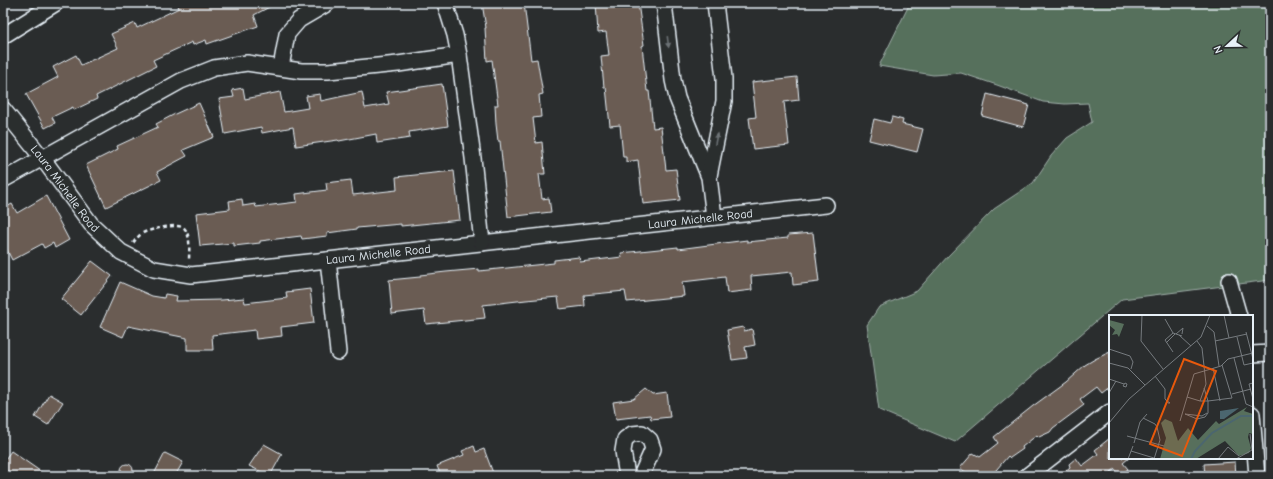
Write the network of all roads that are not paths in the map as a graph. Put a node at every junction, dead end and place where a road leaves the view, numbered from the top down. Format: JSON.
{"nodes":[{"id":1,"x":56,"y":3,"type":"edge"},
{"id":2,"x":328,"y":3,"type":"edge"},
{"id":3,"x":446,"y":3,"type":"edge"},
{"id":4,"x":664,"y":3,"type":"edge"},
{"id":5,"x":715,"y":3,"type":"edge"},
{"id":6,"x":3,"y":36,"type":"edge"},
{"id":7,"x":459,"y":55,"type":"junction"},
{"id":8,"x":281,"y":67,"type":"junction"},
{"id":9,"x":3,"y":109,"type":"edge"},
{"id":10,"x":43,"y":159,"type":"junction"},
{"id":11,"x":709,"y":177,"type":"junction"},
{"id":12,"x":3,"y":180,"type":"edge"},
{"id":13,"x":826,"y":205,"type":"dead end"},
{"id":14,"x":714,"y":217,"type":"junction"},
{"id":15,"x":482,"y":243,"type":"junction"},
{"id":16,"x":328,"y":260,"type":"junction"},
{"id":17,"x":1229,"y":281,"type":"dead end"},
{"id":18,"x":1239,"y":315,"type":"edge"},
{"id":19,"x":338,"y":352,"type":"dead end"},
{"id":20,"x":1270,"y":353,"type":"edge"},
{"id":21,"x":1253,"y":354,"type":"edge"},
{"id":22,"x":1109,"y":413,"type":"edge"},
{"id":23,"x":1253,"y":426,"type":"edge"},
{"id":24,"x":627,"y":476,"type":"edge"},
{"id":25,"x":641,"y":476,"type":"edge"},
{"id":26,"x":1027,"y":476,"type":"edge"},
{"id":27,"x":1257,"y":476,"type":"edge"}],
"edges":[{"from":1,"to":6,"type":"street"},
{"from":2,"to":8,"type":"street"},
{"from":3,"to":7,"type":"street"},
{"from":4,"to":11,"type":"street","one_way":true},
{"from":11,"to":5,"type":"street","one_way":true},
{"from":7,"to":8,"type":"street"},
{"from":7,"to":15,"type":"street"},
{"from":8,"to":10,"type":"street"},
{"from":9,"to":10,"type":"street","name":"Laura Michelle Road"},
{"from":10,"to":12,"type":"street"},
{"from":10,"to":16,"type":"street","name":"Laura Michelle Road"},
{"from":11,"to":14,"type":"street"},
{"from":13,"to":14,"type":"street","name":"Laura Michelle Road"},
{"from":14,"to":15,"type":"street","name":"Laura Michelle Road"},
{"from":15,"to":16,"type":"street","name":"Laura Michelle Road"},
{"from":16,"to":19,"type":"street"},
{"from":17,"to":18,"type":"street"},
{"from":20,"to":21,"type":"street"},
{"from":22,"to":26,"type":"street"},
{"from":23,"to":27,"type":"street"},
{"from":24,"to":25,"type":"street"}]}
